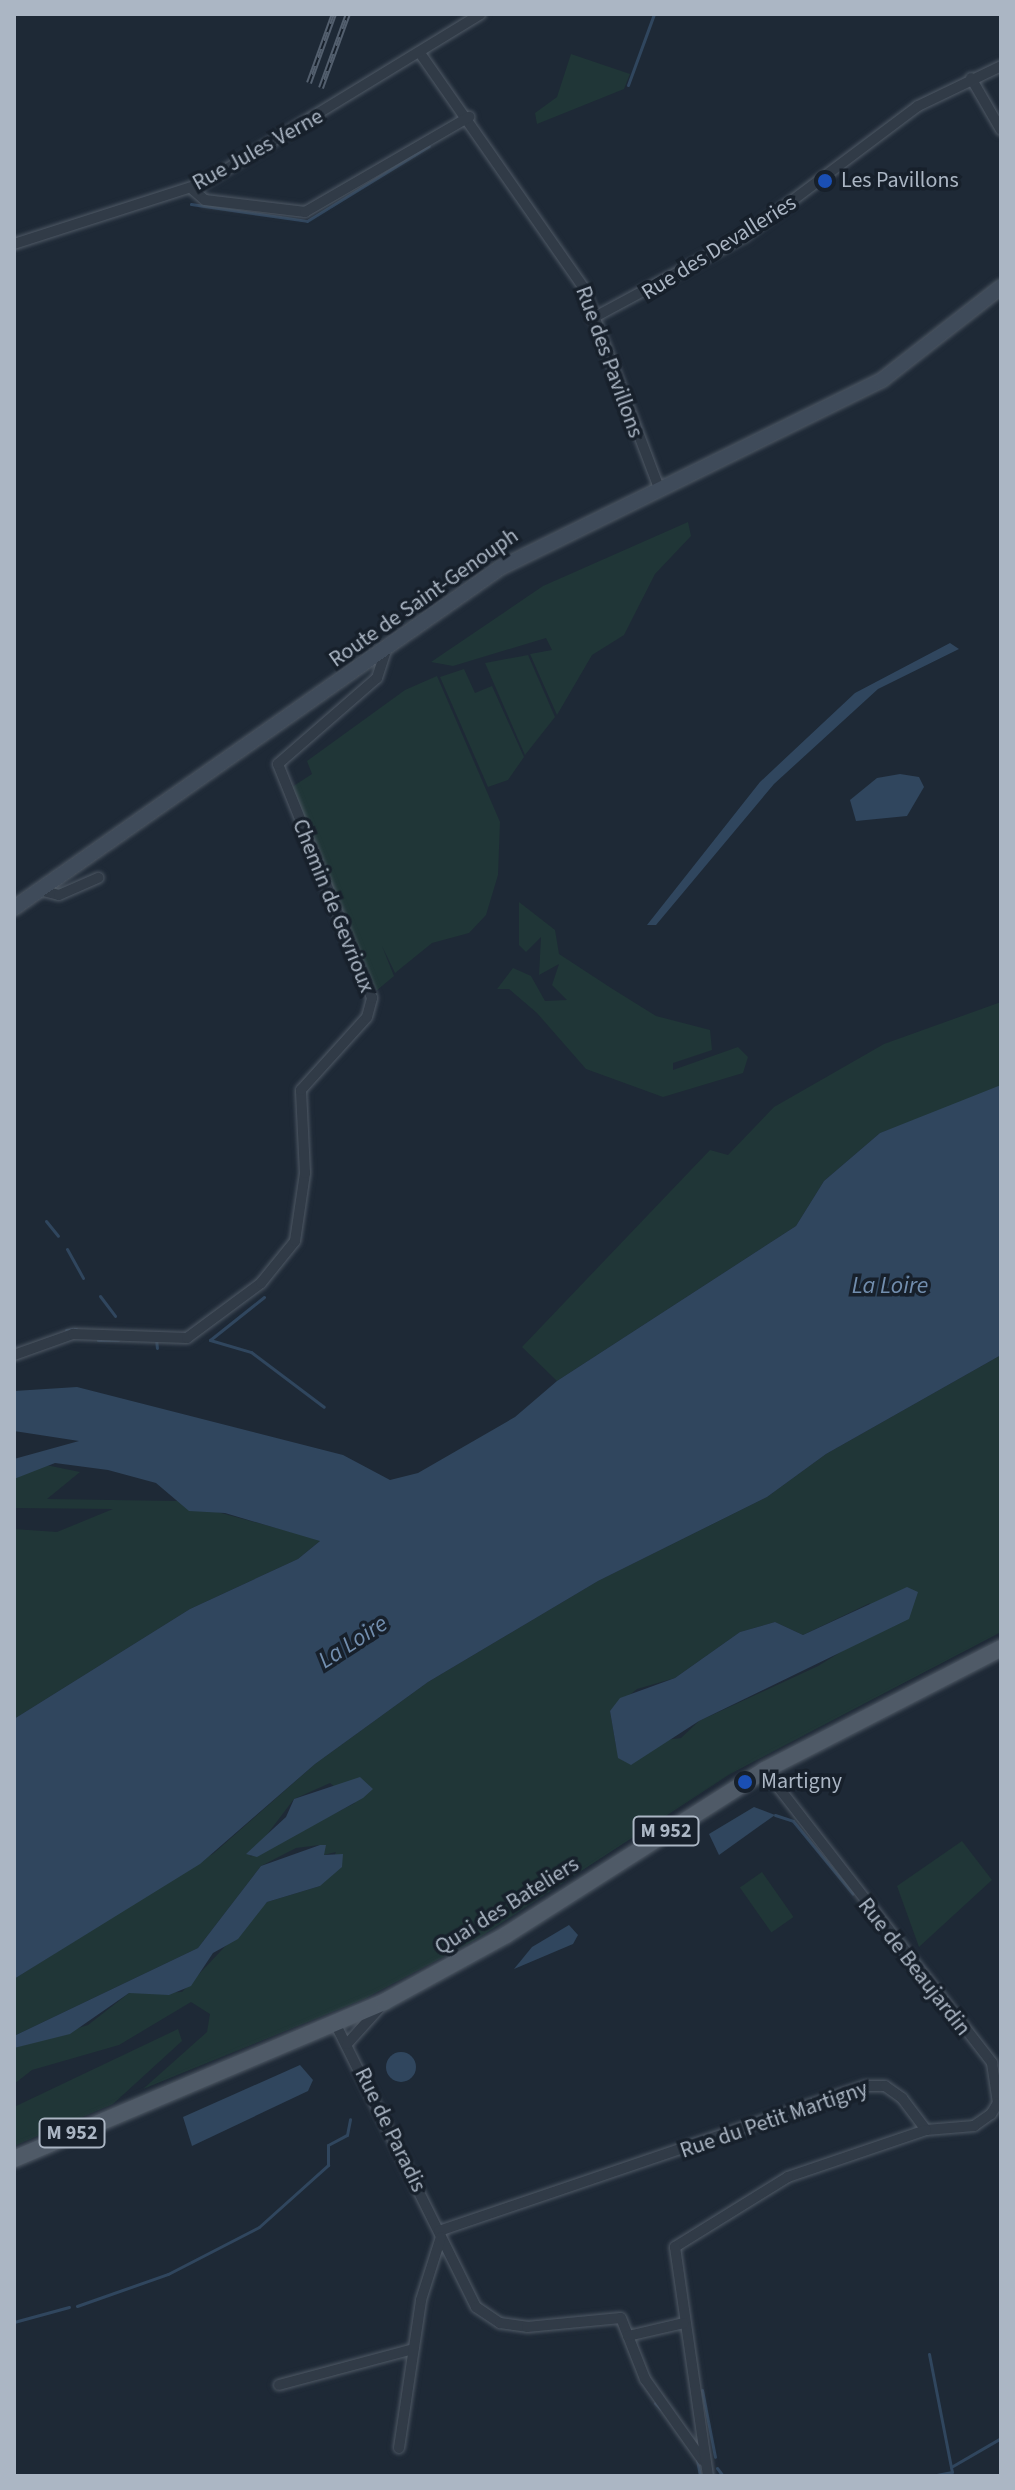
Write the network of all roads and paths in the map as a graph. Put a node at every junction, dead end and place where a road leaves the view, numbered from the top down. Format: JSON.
{"nodes":[{"id":1,"x":481,"y":14,"type":"edge"},
{"id":2,"x":422,"y":56,"type":"junction"},
{"id":3,"x":1001,"y":66,"type":"edge"},
{"id":4,"x":971,"y":78,"type":"junction"},
{"id":5,"x":469,"y":117,"type":"junction"},
{"id":6,"x":1001,"y":130,"type":"edge"},
{"id":7,"x":191,"y":188,"type":"junction"},
{"id":8,"x":14,"y":244,"type":"edge"},
{"id":9,"x":1001,"y":287,"type":"edge"},
{"id":10,"x":593,"y":318,"type":"junction"},
{"id":11,"x":660,"y":491,"type":"junction"},
{"id":12,"x":386,"y":651,"type":"junction"},
{"id":13,"x":98,"y":878,"type":"dead end"},
{"id":14,"x":43,"y":891,"type":"junction"},
{"id":15,"x":14,"y":908,"type":"edge"},
{"id":16,"x":14,"y":1355,"type":"edge"},
{"id":17,"x":1001,"y":1648,"type":"edge"},
{"id":18,"x":765,"y":1770,"type":"junction"},
{"id":19,"x":384,"y":2002,"type":"junction"},
{"id":20,"x":336,"y":2025,"type":"junction"},
{"id":21,"x":347,"y":2044,"type":"junction"},
{"id":22,"x":997,"y":2062,"type":"edge"},
{"id":23,"x":926,"y":2130,"type":"junction"},
{"id":24,"x":14,"y":2159,"type":"edge"},
{"id":25,"x":440,"y":2234,"type":"junction"},
{"id":26,"x":684,"y":2323,"type":"junction"},
{"id":27,"x":628,"y":2336,"type":"junction"},
{"id":28,"x":413,"y":2349,"type":"junction"},
{"id":29,"x":279,"y":2385,"type":"dead end"},
{"id":30,"x":399,"y":2448,"type":"dead end"},
{"id":31,"x":708,"y":2476,"type":"edge"}],
"edges":[{"from":1,"to":2,"type":"street","name":"Rue Jules Verne"},
{"from":2,"to":5,"type":"street","name":"Rue des Pavillons"},
{"from":2,"to":7,"type":"street","name":"Rue Jules Verne"},
{"from":3,"to":4,"type":"street","name":"Rue des Devalleries"},
{"from":4,"to":6,"type":"street"},
{"from":4,"to":10,"type":"street","name":"Rue des Devalleries"},
{"from":5,"to":7,"type":"street"},
{"from":5,"to":10,"type":"street","name":"Rue des Pavillons"},
{"from":7,"to":8,"type":"street","name":"Rue Jules Verne"},
{"from":9,"to":11,"type":"street","name":"Route de Saint-Genouph"},
{"from":10,"to":11,"type":"street","name":"Rue des Pavillons"},
{"from":11,"to":12,"type":"street","name":"Route de Saint-Genouph"},
{"from":12,"to":14,"type":"street","name":"Route de Saint-Genouph"},
{"from":12,"to":16,"type":"street","name":"Chemin de Gevrioux"},
{"from":13,"to":14,"type":"street"},
{"from":14,"to":15,"type":"street","name":"Route de Saint-Genouph"},
{"from":17,"to":18,"type":"main road","name":"Quai des Bateliers","number":"M 952"},
{"from":18,"to":19,"type":"main road","name":"Quai des Bateliers","number":"M 952"},
{"from":18,"to":22,"type":"street","name":"Rue de Beaujardin"},
{"from":19,"to":20,"type":"main road","name":"Quai des Bateliers","number":"M 952"},
{"from":19,"to":21,"type":"street"},
{"from":20,"to":21,"type":"street","name":"Rue de Paradis"},
{"from":20,"to":24,"type":"main road","name":"Quai des Bateliers","number":"M 952"},
{"from":21,"to":25,"type":"street","name":"Rue de Paradis"},
{"from":22,"to":23,"type":"street","name":"Rue de Beaujardin"},
{"from":23,"to":25,"type":"street","name":"Rue du Petit Martigny"},
{"from":23,"to":26,"type":"street"},
{"from":25,"to":27,"type":"street"},
{"from":25,"to":28,"type":"street"},
{"from":26,"to":27,"type":"street"},
{"from":26,"to":31,"type":"street"},
{"from":27,"to":31,"type":"street"},
{"from":28,"to":29,"type":"street"},
{"from":28,"to":30,"type":"street"}]}
